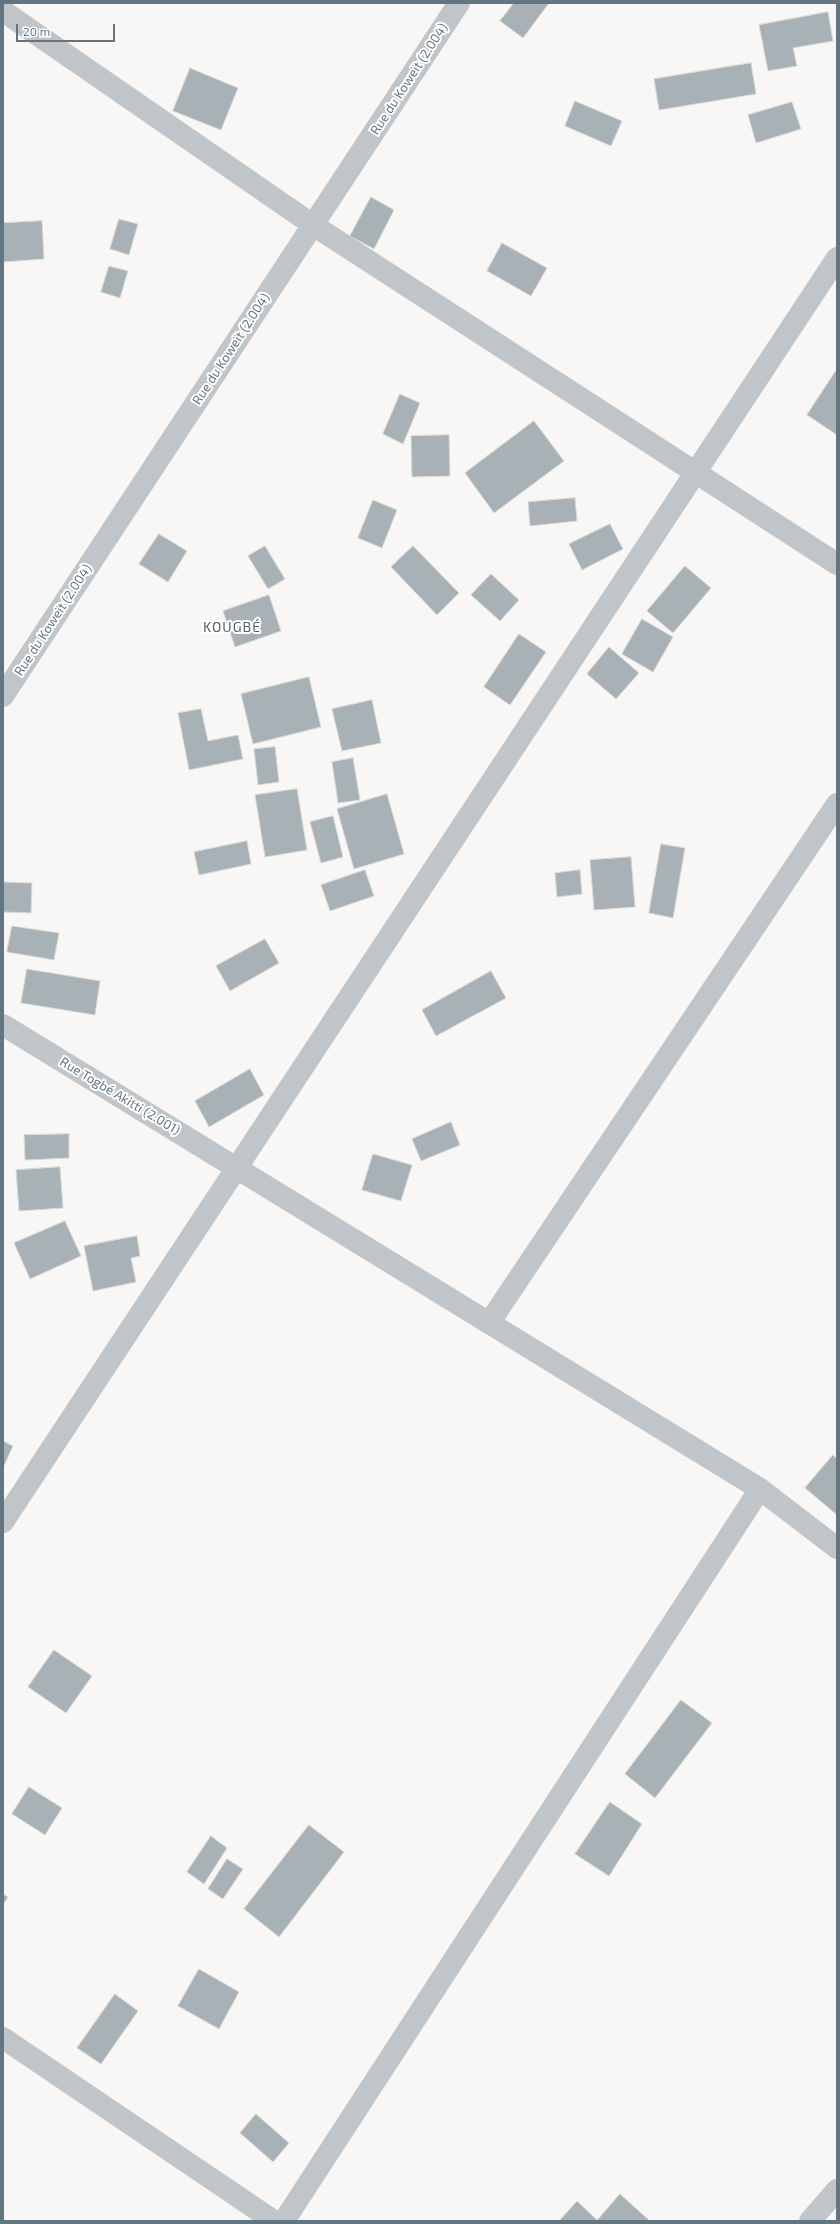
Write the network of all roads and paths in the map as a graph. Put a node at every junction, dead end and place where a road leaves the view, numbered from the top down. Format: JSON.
{"nodes":[{"id":1,"x":459,"y":3,"type":"edge"},
{"id":2,"x":3,"y":11,"type":"edge"},
{"id":3,"x":313,"y":225,"type":"junction"},
{"id":4,"x":837,"y":258,"type":"edge"},
{"id":5,"x":696,"y":472,"type":"junction"},
{"id":6,"x":837,"y":564,"type":"edge"},
{"id":7,"x":3,"y":696,"type":"edge"},
{"id":8,"x":837,"y":804,"type":"edge"},
{"id":9,"x":3,"y":1025,"type":"edge"},
{"id":10,"x":237,"y":1167,"type":"junction"},
{"id":11,"x":489,"y":1323,"type":"junction"},
{"id":12,"x":760,"y":1489,"type":"junction"},
{"id":13,"x":3,"y":1522,"type":"edge"},
{"id":14,"x":837,"y":1548,"type":"edge"},
{"id":15,"x":3,"y":2038,"type":"edge"},
{"id":16,"x":837,"y":2190,"type":"edge"},
{"id":17,"x":274,"y":2221,"type":"edge"},
{"id":18,"x":284,"y":2221,"type":"edge"},
{"id":19,"x":810,"y":2221,"type":"edge"}],
"edges":[{"from":1,"to":3,"type":"street","name":"Rue du Koweït (2.004)"},
{"from":2,"to":3,"type":"street"},
{"from":3,"to":5,"type":"street"},
{"from":3,"to":7,"type":"street","name":"Rue du Koweït (2.004)"},
{"from":4,"to":5,"type":"street"},
{"from":5,"to":6,"type":"street"},
{"from":5,"to":10,"type":"street"},
{"from":8,"to":11,"type":"street"},
{"from":9,"to":10,"type":"street","name":"Rue Togbé Akitti (2.001)"},
{"from":10,"to":11,"type":"street","name":"Rue Togbé Akitti (2.001)"},
{"from":10,"to":13,"type":"street"},
{"from":11,"to":12,"type":"street","name":"Rue Togbé Akitti (2.001)"},
{"from":12,"to":14,"type":"street","name":"Rue Togbé Akitti (2.001)"},
{"from":12,"to":18,"type":"street"},
{"from":15,"to":17,"type":"street"},
{"from":16,"to":19,"type":"street"}]}
